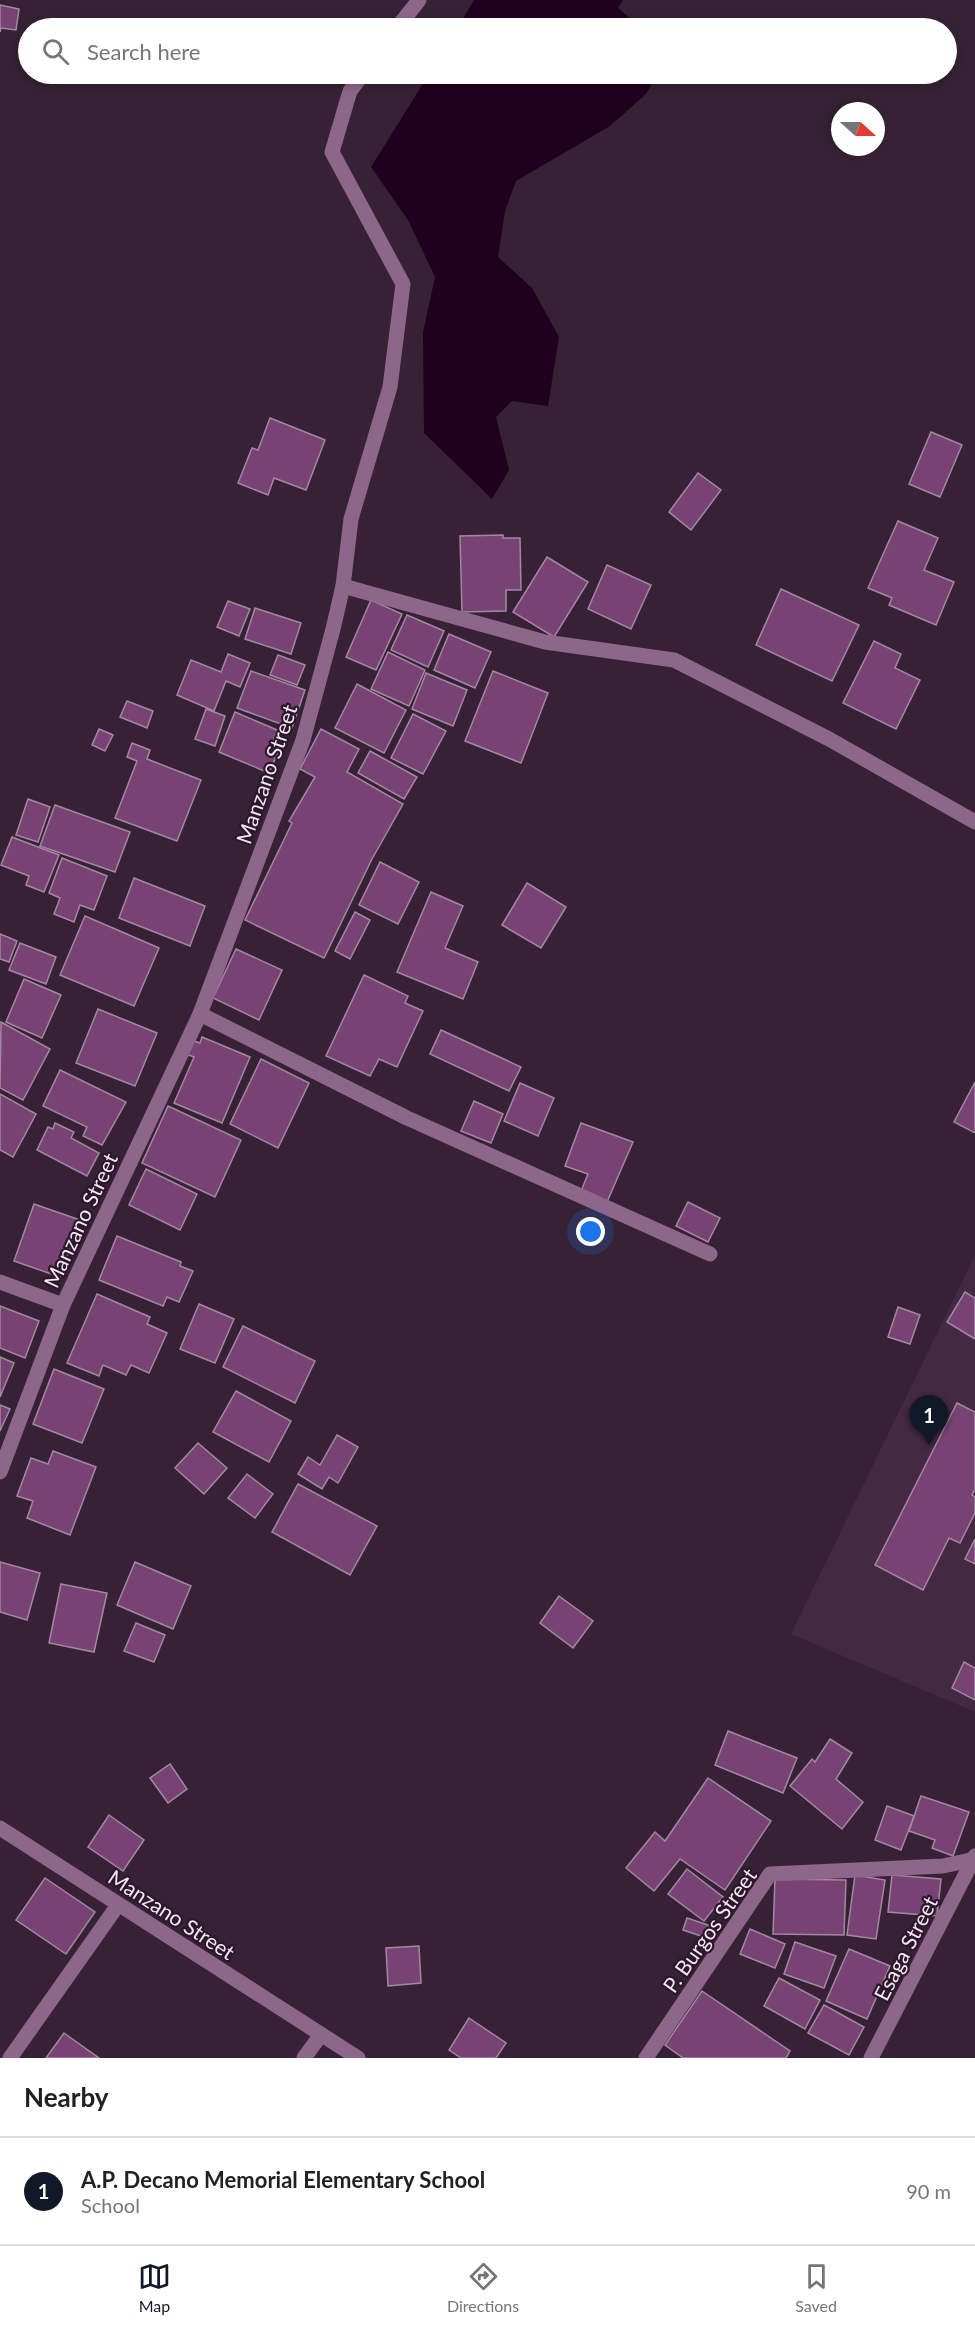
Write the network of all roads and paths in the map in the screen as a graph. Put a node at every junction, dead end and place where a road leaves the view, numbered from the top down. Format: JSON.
{"nodes":[{"id":1,"x":419,"y":0,"type":"edge"},
{"id":2,"x":406,"y":18,"type":"edge"},
{"id":3,"x":355,"y":84,"type":"edge"},
{"id":4,"x":343,"y":586,"type":"junction"},
{"id":5,"x":975,"y":822,"type":"edge"},
{"id":6,"x":200,"y":1014,"type":"junction"},
{"id":7,"x":710,"y":1254,"type":"dead end"},
{"id":8,"x":0,"y":1282,"type":"edge"},
{"id":9,"x":63,"y":1305,"type":"junction"},
{"id":10,"x":0,"y":1472,"type":"edge"},
{"id":11,"x":0,"y":1828,"type":"edge"},
{"id":12,"x":975,"y":1858,"type":"edge"},
{"id":13,"x":118,"y":1905,"type":"junction"},
{"id":14,"x":320,"y":2036,"type":"junction"},
{"id":15,"x":10,"y":2058,"type":"edge"},
{"id":16,"x":304,"y":2058,"type":"edge"},
{"id":17,"x":358,"y":2058,"type":"edge"},
{"id":18,"x":646,"y":2058,"type":"edge"},
{"id":19,"x":872,"y":2058,"type":"edge"}],
"edges":[{"from":1,"to":2,"type":"street"},
{"from":3,"to":4,"type":"street","name":"Manzano Street"},
{"from":4,"to":5,"type":"street"},
{"from":4,"to":6,"type":"street","name":"Manzano Street"},
{"from":6,"to":7,"type":"street"},
{"from":6,"to":9,"type":"street","name":"Manzano Street"},
{"from":8,"to":9,"type":"street"},
{"from":9,"to":10,"type":"street","name":"Manzano Street"},
{"from":11,"to":13,"type":"street","name":"Manzano Street"},
{"from":12,"to":18,"type":"street","name":"P. Burgos Street"},
{"from":12,"to":19,"type":"street","name":"Esaga Street"},
{"from":13,"to":14,"type":"street","name":"Manzano Street"},
{"from":13,"to":15,"type":"street"},
{"from":14,"to":16,"type":"street"},
{"from":14,"to":17,"type":"street","name":"Manzano Street"}]}
